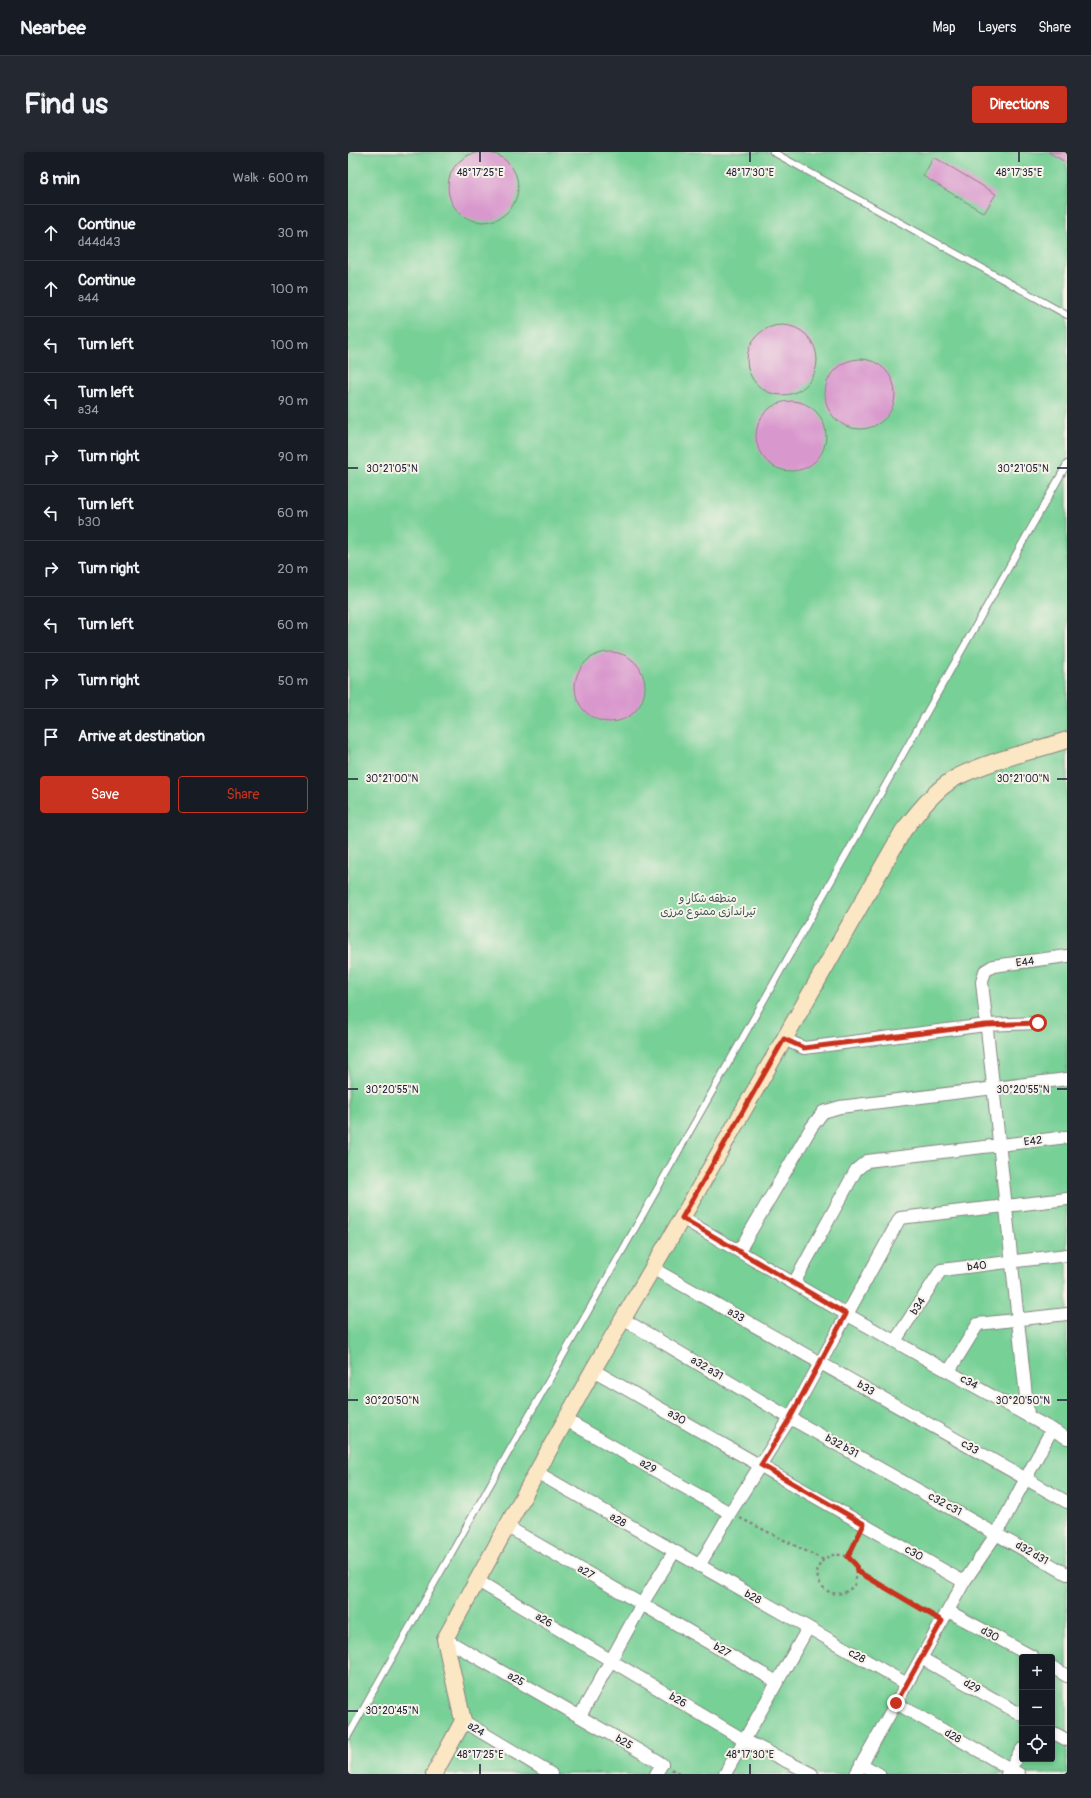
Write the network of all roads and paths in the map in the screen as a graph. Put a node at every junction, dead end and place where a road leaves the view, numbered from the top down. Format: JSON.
{"nodes":[{"id":1,"x":773,"y":152,"type":"edge"},
{"id":2,"x":1067,"y":316,"type":"edge"},
{"id":3,"x":1067,"y":464,"type":"edge"},
{"id":4,"x":1067,"y":740,"type":"edge"},
{"id":5,"x":1067,"y":956,"type":"edge"},
{"id":6,"x":1038,"y":1023,"type":"dead end"},
{"id":7,"x":986,"y":1025,"type":"junction"},
{"id":8,"x":784,"y":1039,"type":"junction"},
{"id":9,"x":1067,"y":1079,"type":"edge"},
{"id":10,"x":993,"y":1089,"type":"junction"},
{"id":11,"x":1067,"y":1137,"type":"edge"},
{"id":12,"x":999,"y":1145,"type":"junction"},
{"id":13,"x":1067,"y":1199,"type":"edge"},
{"id":14,"x":1006,"y":1206,"type":"junction"},
{"id":15,"x":682,"y":1218,"type":"junction"},
{"id":16,"x":739,"y":1251,"type":"junction"},
{"id":17,"x":1067,"y":1256,"type":"edge"},
{"id":18,"x":1012,"y":1262,"type":"junction"},
{"id":19,"x":652,"y":1268,"type":"junction"},
{"id":20,"x":941,"y":1270,"type":"joint"},
{"id":21,"x":794,"y":1283,"type":"junction"},
{"id":22,"x":846,"y":1314,"type":"junction"},
{"id":23,"x":1067,"y":1314,"type":"edge"},
{"id":24,"x":623,"y":1319,"type":"junction"},
{"id":25,"x":1018,"y":1320,"type":"junction"},
{"id":26,"x":895,"y":1341,"type":"junction"},
{"id":27,"x":819,"y":1362,"type":"junction"},
{"id":28,"x":593,"y":1370,"type":"junction"},
{"id":29,"x":949,"y":1372,"type":"junction"},
{"id":30,"x":913,"y":1415,"type":"joint"},
{"id":31,"x":1028,"y":1415,"type":"junction"},
{"id":32,"x":790,"y":1418,"type":"junction"},
{"id":33,"x":566,"y":1420,"type":"junction"},
{"id":34,"x":1067,"y":1427,"type":"edge"},
{"id":35,"x":1052,"y":1429,"type":"junction"},
{"id":36,"x":1067,"y":1438,"type":"edge"},
{"id":37,"x":761,"y":1465,"type":"junction"},
{"id":38,"x":538,"y":1473,"type":"junction"},
{"id":39,"x":894,"y":1475,"type":"joint"},
{"id":40,"x":1026,"y":1479,"type":"junction"},
{"id":41,"x":1067,"y":1502,"type":"edge"},
{"id":42,"x":730,"y":1513,"type":"junction"},
{"id":43,"x":864,"y":1524,"type":"junction"},
{"id":44,"x":506,"y":1526,"type":"junction"},
{"id":45,"x":996,"y":1533,"type":"junction"},
{"id":46,"x":674,"y":1552,"type":"junction"},
{"id":47,"x":848,"y":1557,"type":"junction"},
{"id":48,"x":824,"y":1560,"type":"junction"},
{"id":49,"x":699,"y":1566,"type":"junction"},
{"id":50,"x":857,"y":1571,"type":"junction"},
{"id":51,"x":1067,"y":1574,"type":"edge"},
{"id":52,"x":478,"y":1581,"type":"junction"},
{"id":53,"x":964,"y":1582,"type":"junction"},
{"id":54,"x":642,"y":1604,"type":"junction"},
{"id":55,"x":945,"y":1616,"type":"junction"},
{"id":56,"x":666,"y":1618,"type":"joint"},
{"id":57,"x":808,"y":1628,"type":"junction"},
{"id":58,"x":445,"y":1639,"type":"junction"},
{"id":59,"x":1027,"y":1654,"type":"edge"},
{"id":60,"x":921,"y":1658,"type":"junction"},
{"id":61,"x":611,"y":1660,"type":"junction"},
{"id":62,"x":777,"y":1682,"type":"junction"},
{"id":63,"x":907,"y":1684,"type":"junction"},
{"id":64,"x":896,"y":1703,"type":"junction"},
{"id":65,"x":1019,"y":1712,"type":"edge"},
{"id":66,"x":583,"y":1718,"type":"junction"},
{"id":67,"x":463,"y":1721,"type":"junction"},
{"id":68,"x":1055,"y":1734,"type":"edge"},
{"id":69,"x":348,"y":1736,"type":"edge"},
{"id":70,"x":744,"y":1740,"type":"junction"},
{"id":71,"x":1067,"y":1740,"type":"edge"},
{"id":72,"x":1019,"y":1755,"type":"edge"},
{"id":73,"x":659,"y":1769,"type":"edge"},
{"id":74,"x":858,"y":1769,"type":"edge"},
{"id":75,"x":1012,"y":1772,"type":"edge"},
{"id":76,"x":434,"y":1774,"type":"edge"},
{"id":77,"x":551,"y":1774,"type":"edge"},
{"id":78,"x":725,"y":1774,"type":"edge"},
{"id":79,"x":812,"y":1774,"type":"edge"},
{"id":80,"x":879,"y":1774,"type":"edge"}],
"edges":[{"from":1,"to":2,"type":"lane"},
{"from":3,"to":69,"type":"lane"},
{"from":4,"to":8,"type":"main road"},
{"from":5,"to":7,"type":"street","name":"E44"},
{"from":6,"to":7,"type":"street"},
{"from":7,"to":8,"type":"street"},
{"from":7,"to":10,"type":"street"},
{"from":8,"to":15,"type":"main road"},
{"from":9,"to":10,"type":"street"},
{"from":10,"to":12,"type":"street"},
{"from":10,"to":16,"type":"street"},
{"from":11,"to":12,"type":"street","name":"E42"},
{"from":12,"to":14,"type":"street"},
{"from":12,"to":21,"type":"street","name":"E42"},
{"from":13,"to":14,"type":"street"},
{"from":14,"to":18,"type":"street"},
{"from":14,"to":22,"type":"street"},
{"from":15,"to":16,"type":"street"},
{"from":15,"to":19,"type":"main road"},
{"from":16,"to":21,"type":"street"},
{"from":17,"to":18,"type":"street","name":"b40"},
{"from":18,"to":20,"type":"street","name":"b40"},
{"from":18,"to":25,"type":"street"},
{"from":19,"to":24,"type":"main road"},
{"from":19,"to":27,"type":"street","name":"a33"},
{"from":20,"to":26,"type":"street","name":"b34"},
{"from":21,"to":22,"type":"street"},
{"from":22,"to":26,"type":"street"},
{"from":22,"to":27,"type":"street"},
{"from":23,"to":25,"type":"street"},
{"from":24,"to":28,"type":"main road"},
{"from":24,"to":32,"type":"street","name":"a32 a31"},
{"from":25,"to":29,"type":"street"},
{"from":25,"to":31,"type":"street"},
{"from":26,"to":29,"type":"street"},
{"from":27,"to":30,"type":"street","name":"b33"},
{"from":27,"to":32,"type":"street"},
{"from":28,"to":33,"type":"main road"},
{"from":28,"to":37,"type":"street","name":"a30"},
{"from":29,"to":31,"type":"street","name":"c34"},
{"from":30,"to":40,"type":"street","name":"c33"},
{"from":31,"to":35,"type":"street","name":"c34"},
{"from":32,"to":37,"type":"street"},
{"from":32,"to":39,"type":"street","name":"b32 b31"},
{"from":33,"to":38,"type":"main road"},
{"from":33,"to":42,"type":"street","name":"a29"},
{"from":34,"to":35,"type":"street"},
{"from":35,"to":36,"type":"street","name":"c34"},
{"from":35,"to":40,"type":"street"},
{"from":37,"to":42,"type":"street"},
{"from":37,"to":43,"type":"street","name":"a30"},
{"from":38,"to":44,"type":"main road"},
{"from":38,"to":46,"type":"street","name":"a28"},
{"from":39,"to":45,"type":"street","name":"c32 c31"},
{"from":40,"to":41,"type":"street","name":"c33"},
{"from":40,"to":45,"type":"street"},
{"from":42,"to":48,"type":"path"},
{"from":42,"to":49,"type":"street"},
{"from":43,"to":47,"type":"path"},
{"from":43,"to":53,"type":"street","name":"c30"},
{"from":44,"to":52,"type":"main road"},
{"from":44,"to":54,"type":"street","name":"a27"},
{"from":45,"to":51,"type":"street","name":"d32 d31"},
{"from":45,"to":53,"type":"street"},
{"from":46,"to":49,"type":"street","name":"a28"},
{"from":46,"to":54,"type":"street"},
{"from":47,"to":48,"type":"path"},
{"from":47,"to":50,"type":"path"},
{"from":48,"to":50,"type":"path"},
{"from":49,"to":57,"type":"street","name":"b28"},
{"from":50,"to":55,"type":"path"},
{"from":52,"to":58,"type":"main road"},
{"from":52,"to":61,"type":"street","name":"a26"},
{"from":53,"to":55,"type":"street"},
{"from":54,"to":56,"type":"street","name":"a27"},
{"from":54,"to":61,"type":"street"},
{"from":55,"to":59,"type":"street","name":"d30"},
{"from":55,"to":60,"type":"street"},
{"from":56,"to":62,"type":"street","name":"b27"},
{"from":57,"to":62,"type":"street"},
{"from":57,"to":63,"type":"street","name":"c28"},
{"from":58,"to":66,"type":"street","name":"a25"},
{"from":58,"to":67,"type":"main road"},
{"from":60,"to":63,"type":"street"},
{"from":60,"to":65,"type":"street","name":"d29"},
{"from":61,"to":66,"type":"street"},
{"from":61,"to":70,"type":"street","name":"b26"},
{"from":62,"to":70,"type":"street"},
{"from":63,"to":64,"type":"street"},
{"from":64,"to":74,"type":"street"},
{"from":64,"to":75,"type":"street","name":"d28"},
{"from":66,"to":73,"type":"street","name":"b25"},
{"from":67,"to":76,"type":"main road"},
{"from":67,"to":77,"type":"street","name":"a24"},
{"from":68,"to":71,"type":"street"},
{"from":70,"to":78,"type":"street"},
{"from":70,"to":79,"type":"street","name":"b26"},
{"from":72,"to":75,"type":"street"},
{"from":74,"to":80,"type":"street"}]}
